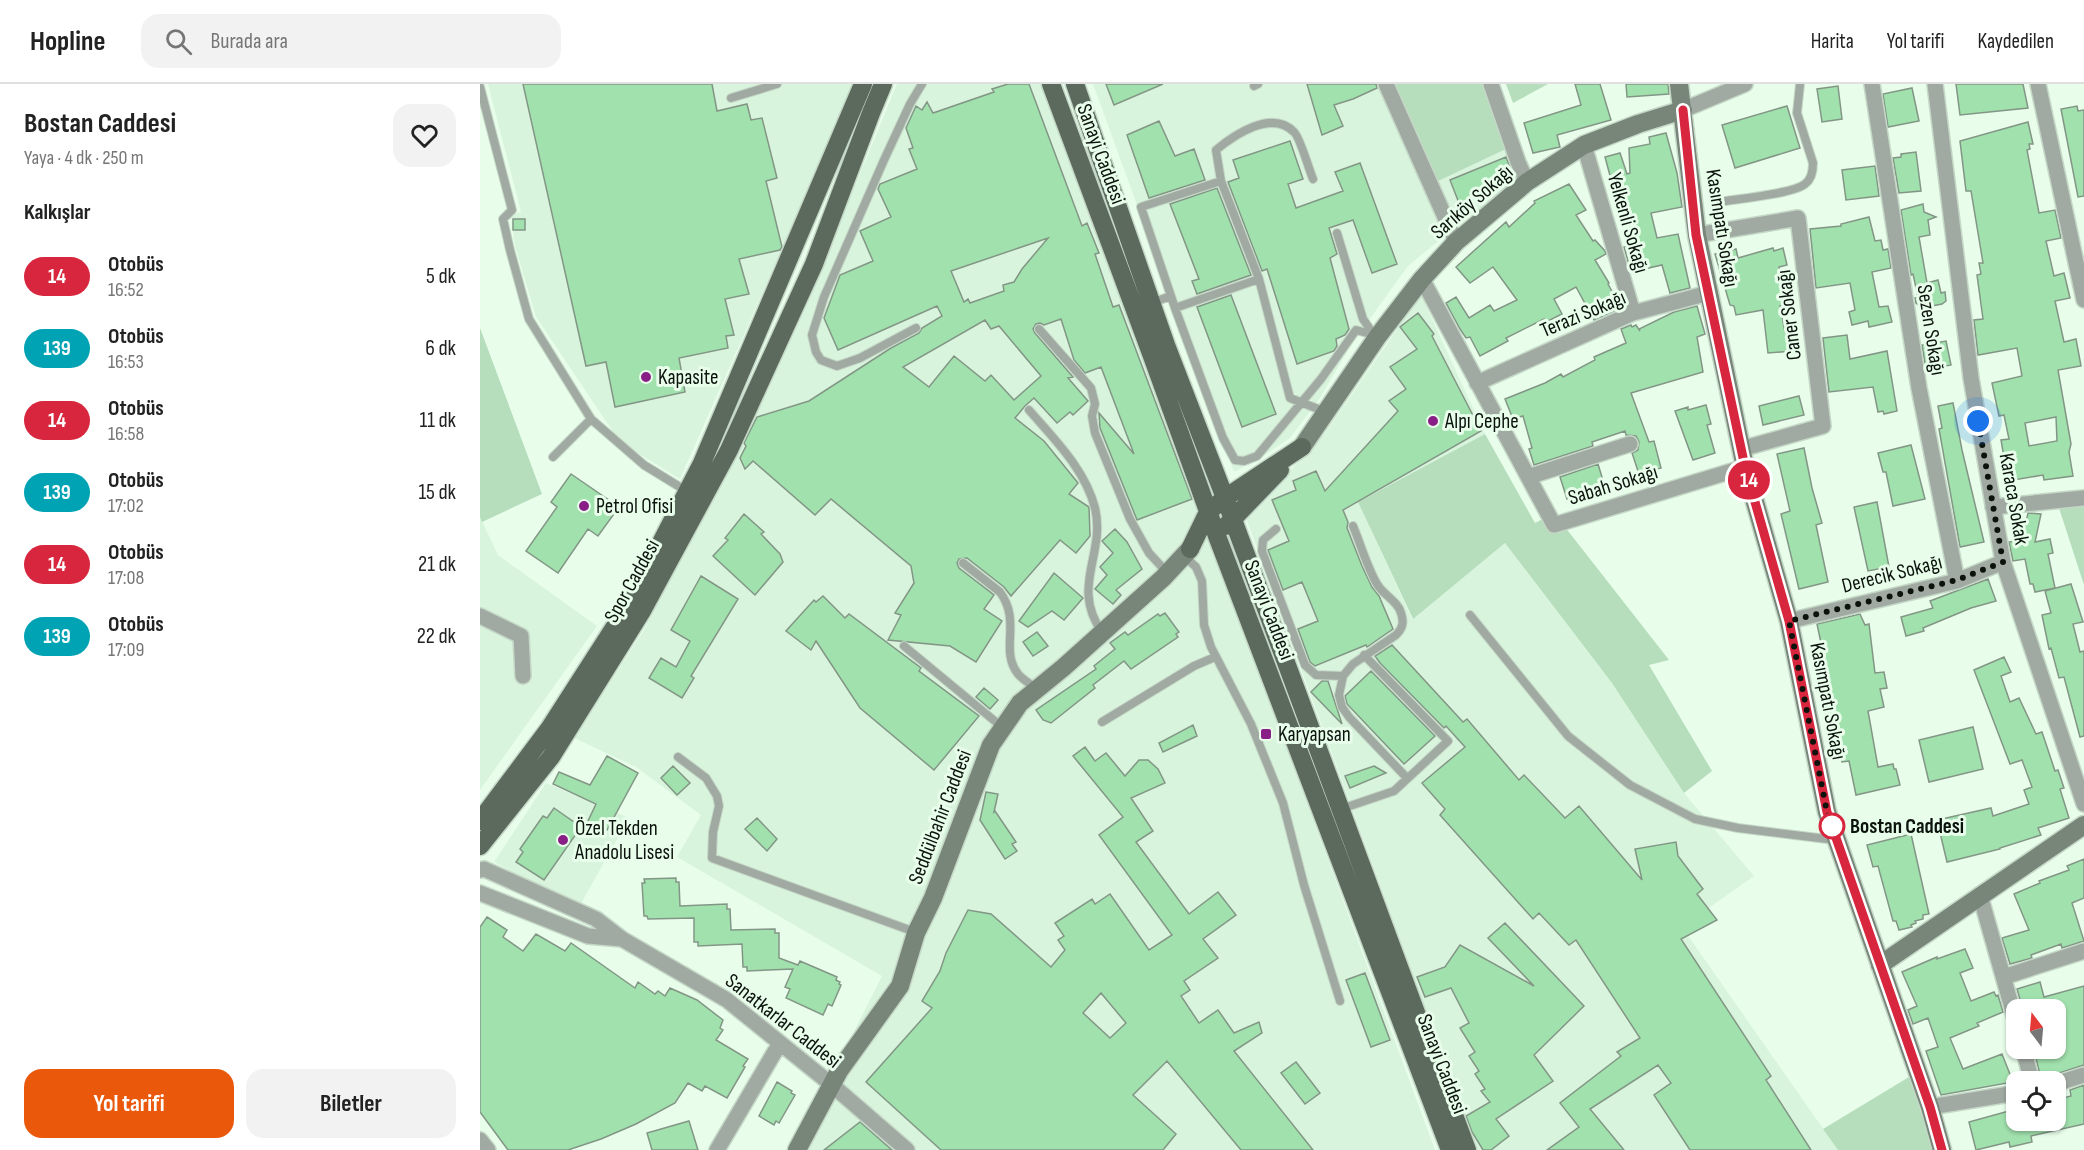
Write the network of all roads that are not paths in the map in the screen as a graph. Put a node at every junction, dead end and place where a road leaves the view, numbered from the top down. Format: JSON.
{"nodes":[{"id":1,"x":777,"y":84,"type":"edge"},
{"id":2,"x":863,"y":84,"type":"edge"},
{"id":3,"x":883,"y":84,"type":"edge"},
{"id":4,"x":922,"y":84,"type":"edge"},
{"id":5,"x":1051,"y":84,"type":"edge"},
{"id":6,"x":1074,"y":84,"type":"edge"},
{"id":7,"x":1386,"y":84,"type":"edge"},
{"id":8,"x":1491,"y":84,"type":"edge"},
{"id":9,"x":1678,"y":84,"type":"edge"},
{"id":10,"x":1745,"y":84,"type":"edge"},
{"id":11,"x":1800,"y":84,"type":"edge"},
{"id":12,"x":1872,"y":84,"type":"edge"},
{"id":13,"x":1935,"y":84,"type":"edge"},
{"id":14,"x":2038,"y":84,"type":"edge"},
{"id":15,"x":480,"y":87,"type":"edge"},
{"id":16,"x":730,"y":98,"type":"dead end"},
{"id":17,"x":1683,"y":110,"type":"junction"},
{"id":18,"x":1584,"y":145,"type":"junction"},
{"id":19,"x":1313,"y":179,"type":"dead end"},
{"id":20,"x":1221,"y":181,"type":"junction"},
{"id":21,"x":1527,"y":182,"type":"junction"},
{"id":22,"x":1718,"y":202,"type":"dead end"},
{"id":23,"x":1337,"y":233,"type":"dead end"},
{"id":24,"x":1696,"y":235,"type":"junction"},
{"id":25,"x":1456,"y":242,"type":"junction"},
{"id":26,"x":1259,"y":279,"type":"junction"},
{"id":27,"x":1422,"y":279,"type":"junction"},
{"id":28,"x":1709,"y":293,"type":"junction"},
{"id":29,"x":1171,"y":296,"type":"junction"},
{"id":30,"x":2084,"y":300,"type":"edge"},
{"id":31,"x":1151,"y":303,"type":"junction"},
{"id":32,"x":1175,"y":308,"type":"junction"},
{"id":33,"x":1632,"y":313,"type":"junction"},
{"id":34,"x":916,"y":328,"type":"dead end"},
{"id":35,"x":1039,"y":328,"type":"dead end"},
{"id":36,"x":1376,"y":336,"type":"junction"},
{"id":37,"x":1477,"y":383,"type":"junction"},
{"id":38,"x":1300,"y":403,"type":"junction"},
{"id":39,"x":1029,"y":410,"type":"dead end"},
{"id":40,"x":1326,"y":412,"type":"junction"},
{"id":41,"x":591,"y":419,"type":"junction"},
{"id":42,"x":1630,"y":444,"type":"dead end"},
{"id":43,"x":1302,"y":447,"type":"junction"},
{"id":44,"x":1741,"y":449,"type":"junction"},
{"id":45,"x":553,"y":458,"type":"dead end"},
{"id":46,"x":1745,"y":467,"type":"junction"},
{"id":47,"x":1528,"y":477,"type":"junction"},
{"id":48,"x":688,"y":492,"type":"junction"},
{"id":49,"x":1225,"y":498,"type":"junction"},
{"id":50,"x":2084,"y":498,"type":"edge"},
{"id":51,"x":1993,"y":507,"type":"junction"},
{"id":52,"x":1208,"y":512,"type":"junction"},
{"id":53,"x":1233,"y":519,"type":"junction"},
{"id":54,"x":1353,"y":526,"type":"dead end"},
{"id":55,"x":1276,"y":529,"type":"dead end"},
{"id":56,"x":1216,"y":536,"type":"junction"},
{"id":57,"x":1187,"y":552,"type":"junction"},
{"id":58,"x":2003,"y":562,"type":"junction"},
{"id":59,"x":963,"y":563,"type":"dead end"},
{"id":60,"x":1169,"y":571,"type":"junction"},
{"id":61,"x":1957,"y":580,"type":"junction"},
{"id":62,"x":1470,"y":615,"type":"dead end"},
{"id":63,"x":480,"y":616,"type":"edge"},
{"id":64,"x":1789,"y":621,"type":"junction"},
{"id":65,"x":1102,"y":632,"type":"junction"},
{"id":66,"x":904,"y":646,"type":"dead end"},
{"id":67,"x":1364,"y":655,"type":"junction"},
{"id":68,"x":1215,"y":657,"type":"junction"},
{"id":69,"x":523,"y":676,"type":"dead end"},
{"id":70,"x":1343,"y":676,"type":"junction"},
{"id":71,"x":1036,"y":689,"type":"junction"},
{"id":72,"x":1102,"y":722,"type":"dead end"},
{"id":73,"x":1003,"y":728,"type":"junction"},
{"id":74,"x":678,"y":757,"type":"dead end"},
{"id":75,"x":1407,"y":778,"type":"junction"},
{"id":76,"x":2084,"y":804,"type":"edge"},
{"id":77,"x":1341,"y":809,"type":"junction"},
{"id":78,"x":480,"y":821,"type":"edge"},
{"id":79,"x":2084,"y":825,"type":"edge"},
{"id":80,"x":1836,"y":840,"type":"junction"},
{"id":81,"x":480,"y":846,"type":"edge"},
{"id":82,"x":480,"y":870,"type":"edge"},
{"id":83,"x":480,"y":893,"type":"edge"},
{"id":84,"x":1980,"y":895,"type":"junction"},
{"id":85,"x":916,"y":933,"type":"junction"},
{"id":86,"x":622,"y":939,"type":"junction"},
{"id":87,"x":2084,"y":951,"type":"edge"},
{"id":88,"x":1880,"y":965,"type":"junction"},
{"id":89,"x":2004,"y":977,"type":"junction"},
{"id":90,"x":2010,"y":999,"type":"edge"},
{"id":91,"x":1340,"y":1001,"type":"dead end"},
{"id":92,"x":780,"y":1043,"type":"junction"},
{"id":93,"x":2084,"y":1076,"type":"edge"},
{"id":94,"x":2066,"y":1081,"type":"edge"},
{"id":95,"x":832,"y":1085,"type":"junction"},
{"id":96,"x":2006,"y":1095,"type":"edge"},
{"id":97,"x":1930,"y":1107,"type":"junction"},
{"id":98,"x":480,"y":1140,"type":"edge"},
{"id":99,"x":488,"y":1150,"type":"edge"},
{"id":100,"x":717,"y":1150,"type":"edge"},
{"id":101,"x":797,"y":1150,"type":"edge"},
{"id":102,"x":907,"y":1150,"type":"edge"},
{"id":103,"x":1450,"y":1150,"type":"edge"},
{"id":104,"x":1467,"y":1150,"type":"edge"},
{"id":105,"x":1942,"y":1150,"type":"edge"}],
"edges":[{"from":1,"to":16,"type":"lane"},
{"from":2,"to":48,"type":"main road","name":"Spor Caddesi"},
{"from":3,"to":81,"type":"main road","name":"Spor Caddesi"},
{"from":4,"to":34,"type":"lane"},
{"from":5,"to":52,"type":"main road","name":"Sanayi Caddesi"},
{"from":6,"to":31,"type":"main road","name":"Sanayi Caddesi"},
{"from":7,"to":25,"type":"street"},
{"from":8,"to":21,"type":"street"},
{"from":9,"to":17,"type":"street","name":"Kasımpatı Sokağı"},
{"from":10,"to":17,"type":"street","name":"Sarıköy Sokağı"},
{"from":11,"to":22,"type":"lane"},
{"from":12,"to":61,"type":"street","name":"Sezen Sokağı"},
{"from":13,"to":51,"type":"street","name":"Karaca Sokak"},
{"from":14,"to":30,"type":"street"},
{"from":15,"to":41,"type":"lane"},
{"from":17,"to":18,"type":"street","name":"Sarıköy Sokağı"},
{"from":17,"to":24,"type":"street","name":"Kasımpatı Sokağı"},
{"from":18,"to":21,"type":"street","name":"Sarıköy Sokağı"},
{"from":18,"to":33,"type":"street","name":"Yelkenli Sokağı"},
{"from":19,"to":20,"type":"lane"},
{"from":20,"to":26,"type":"lane"},
{"from":20,"to":29,"type":"lane"},
{"from":21,"to":25,"type":"street","name":"Sarıköy Sokağı"},
{"from":23,"to":36,"type":"lane"},
{"from":24,"to":28,"type":"street","name":"Kasımpatı Sokağı"},
{"from":24,"to":44,"type":"street","name":"Caner Sokağı"},
{"from":25,"to":27,"type":"street","name":"Sarıköy Sokağı"},
{"from":26,"to":32,"type":"lane"},
{"from":26,"to":38,"type":"lane"},
{"from":27,"to":36,"type":"street","name":"Sarıköy Sokağı"},
{"from":27,"to":37,"type":"street","name":"Sabah Sokağı"},
{"from":28,"to":33,"type":"street","name":"Terazi Sokağı"},
{"from":28,"to":44,"type":"street","name":"Kasımpatı Sokağı"},
{"from":29,"to":31,"type":"lane"},
{"from":29,"to":32,"type":"lane"},
{"from":31,"to":49,"type":"main road","name":"Sanayi Caddesi"},
{"from":32,"to":38,"type":"lane"},
{"from":33,"to":37,"type":"street","name":"Terazi Sokağı"},
{"from":35,"to":60,"type":"lane"},
{"from":36,"to":38,"type":"lane"},
{"from":36,"to":40,"type":"street","name":"Sarıköy Sokağı"},
{"from":37,"to":47,"type":"street","name":"Sabah Sokağı"},
{"from":38,"to":40,"type":"lane"},
{"from":39,"to":65,"type":"lane"},
{"from":40,"to":43,"type":"street","name":"Sarıköy Sokağı"},
{"from":41,"to":45,"type":"lane"},
{"from":41,"to":48,"type":"lane"},
{"from":42,"to":47,"type":"street"},
{"from":43,"to":49,"type":"main road"},
{"from":43,"to":53,"type":"main road"},
{"from":44,"to":46,"type":"street","name":"Kasımpatı Sokağı"},
{"from":46,"to":47,"type":"street","name":"Sabah Sokağı"},
{"from":46,"to":64,"type":"street","name":"Kasımpatı Sokağı"},
{"from":48,"to":78,"type":"main road","name":"Spor Caddesi"},
{"from":49,"to":52,"type":"main road"},
{"from":49,"to":53,"type":"main road","name":"Sanayi Caddesi"},
{"from":50,"to":51,"type":"street"},
{"from":51,"to":58,"type":"street","name":"Karaca Sokak"},
{"from":52,"to":56,"type":"main road","name":"Sanayi Caddesi"},
{"from":52,"to":57,"type":"main road"},
{"from":53,"to":56,"type":"main road"},
{"from":53,"to":77,"type":"main road","name":"Sanayi Caddesi"},
{"from":54,"to":67,"type":"lane"},
{"from":55,"to":70,"type":"lane"},
{"from":56,"to":57,"type":"main road"},
{"from":56,"to":103,"type":"main road","name":"Sanayi Caddesi"},
{"from":57,"to":60,"type":"street","name":"Seddülbahir Caddesi"},
{"from":57,"to":68,"type":"lane"},
{"from":58,"to":61,"type":"street","name":"Derecik Sokağı"},
{"from":58,"to":76,"type":"street","name":"Karaca Sokak"},
{"from":59,"to":71,"type":"lane"},
{"from":60,"to":65,"type":"street","name":"Seddülbahir Caddesi"},
{"from":61,"to":64,"type":"street","name":"Derecik Sokağı"},
{"from":62,"to":80,"type":"lane"},
{"from":63,"to":69,"type":"street"},
{"from":64,"to":80,"type":"street","name":"Kasımpatı Sokağı"},
{"from":65,"to":71,"type":"street","name":"Seddülbahir Caddesi"},
{"from":66,"to":73,"type":"lane"},
{"from":67,"to":70,"type":"lane"},
{"from":67,"to":75,"type":"lane"},
{"from":68,"to":72,"type":"lane"},
{"from":68,"to":91,"type":"lane"},
{"from":70,"to":75,"type":"lane"},
{"from":71,"to":73,"type":"street","name":"Seddülbahir Caddesi"},
{"from":73,"to":85,"type":"street","name":"Seddülbahir Caddesi"},
{"from":74,"to":85,"type":"lane"},
{"from":75,"to":77,"type":"lane"},
{"from":77,"to":104,"type":"main road","name":"Sanayi Caddesi"},
{"from":79,"to":84,"type":"street"},
{"from":80,"to":88,"type":"street","name":"Kasımpatı Sokağı"},
{"from":82,"to":86,"type":"street","name":"Sanatkarlar Caddesi"},
{"from":83,"to":86,"type":"street","name":"Sanatkarlar Caddesi"},
{"from":84,"to":88,"type":"street"},
{"from":84,"to":89,"type":"street"},
{"from":85,"to":95,"type":"street","name":"Seddülbahir Caddesi"},
{"from":86,"to":92,"type":"street","name":"Sanatkarlar Caddesi"},
{"from":87,"to":89,"type":"street"},
{"from":88,"to":97,"type":"street","name":"Kasımpatı Sokağı"},
{"from":89,"to":90,"type":"street"},
{"from":92,"to":95,"type":"street","name":"Sanatkarlar Caddesi"},
{"from":92,"to":100,"type":"street"},
{"from":93,"to":94,"type":"street"},
{"from":95,"to":101,"type":"street","name":"Seddülbahir Caddesi"},
{"from":95,"to":102,"type":"street","name":"Sanatkarlar Caddesi"},
{"from":96,"to":97,"type":"street"},
{"from":97,"to":105,"type":"street","name":"Kasımpatı Sokağı"},
{"from":98,"to":99,"type":"street"}]}
